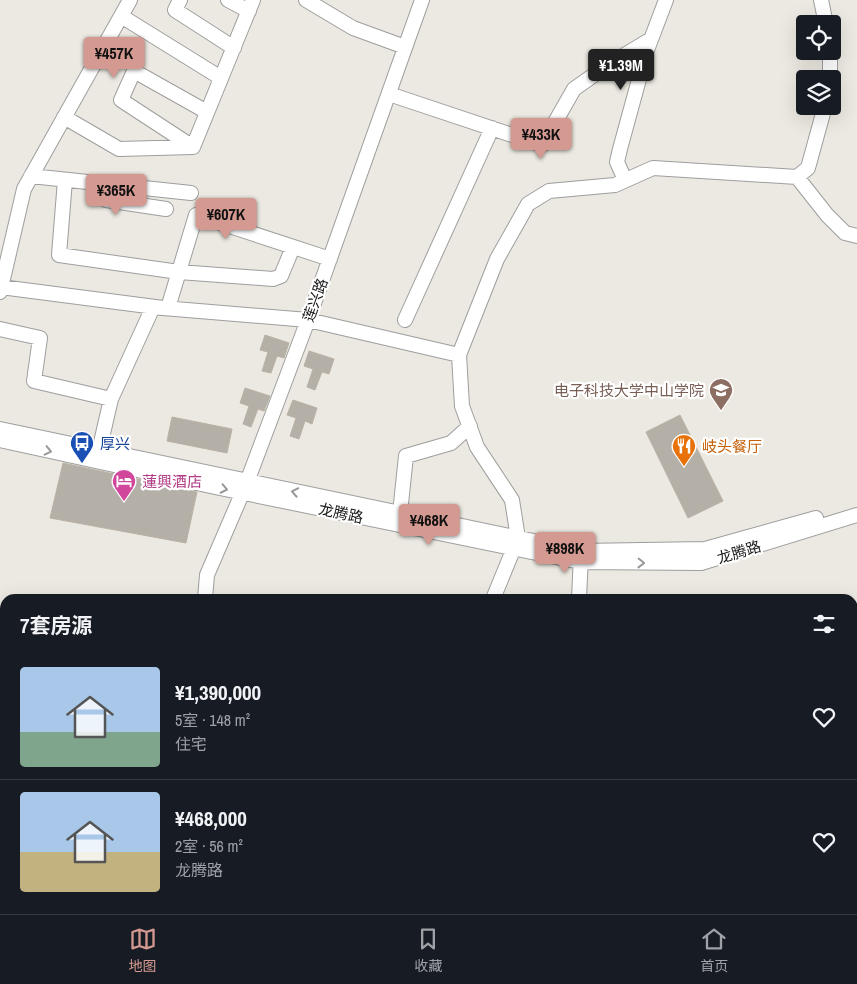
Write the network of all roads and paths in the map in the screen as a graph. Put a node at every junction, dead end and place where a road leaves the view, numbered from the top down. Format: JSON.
{"nodes":[{"id":1,"x":130,"y":0,"type":"edge"},
{"id":2,"x":180,"y":0,"type":"edge"},
{"id":3,"x":228,"y":0,"type":"edge"},
{"id":4,"x":306,"y":0,"type":"edge"},
{"id":5,"x":422,"y":0,"type":"edge"},
{"id":6,"x":666,"y":0,"type":"edge"},
{"id":7,"x":821,"y":0,"type":"edge"},
{"id":8,"x":251,"y":6,"type":"edge"},
{"id":9,"x":824,"y":15,"type":"edge"},
{"id":10,"x":121,"y":16,"type":"junction"},
{"id":11,"x":651,"y":39,"type":"junction"},
{"id":12,"x":405,"y":47,"type":"junction"},
{"id":13,"x":234,"y":48,"type":"junction"},
{"id":14,"x":222,"y":78,"type":"junction"},
{"id":15,"x":388,"y":94,"type":"junction"},
{"id":16,"x":207,"y":112,"type":"junction"},
{"id":17,"x":823,"y":115,"type":"edge"},
{"id":18,"x":64,"y":117,"type":"junction"},
{"id":19,"x":492,"y":128,"type":"junction"},
{"id":20,"x":193,"y":147,"type":"junction"},
{"id":21,"x":31,"y":176,"type":"junction"},
{"id":22,"x":797,"y":177,"type":"junction"},
{"id":23,"x":65,"y":180,"type":"junction"},
{"id":24,"x":625,"y":180,"type":"junction"},
{"id":25,"x":105,"y":184,"type":"junction"},
{"id":26,"x":191,"y":193,"type":"dead end"},
{"id":27,"x":166,"y":209,"type":"dead end"},
{"id":28,"x":857,"y":236,"type":"edge"},
{"id":29,"x":293,"y":247,"type":"junction"},
{"id":30,"x":330,"y":259,"type":"junction"},
{"id":31,"x":179,"y":272,"type":"junction"},
{"id":32,"x":0,"y":290,"type":"edge"},
{"id":33,"x":153,"y":307,"type":"junction"},
{"id":34,"x":168,"y":308,"type":"junction"},
{"id":35,"x":308,"y":320,"type":"junction"},
{"id":36,"x":405,"y":320,"type":"dead end"},
{"id":37,"x":0,"y":329,"type":"edge"},
{"id":38,"x":459,"y":355,"type":"junction"},
{"id":39,"x":111,"y":399,"type":"junction"},
{"id":40,"x":470,"y":426,"type":"junction"},
{"id":41,"x":0,"y":429,"type":"edge"},
{"id":42,"x":0,"y":440,"type":"edge"},
{"id":43,"x":99,"y":451,"type":"junction"},
{"id":44,"x":245,"y":487,"type":"junction"},
{"id":45,"x":857,"y":505,"type":"edge"},
{"id":46,"x":400,"y":513,"type":"junction"},
{"id":47,"x":857,"y":515,"type":"edge"},
{"id":48,"x":516,"y":543,"type":"junction"},
{"id":49,"x":581,"y":556,"type":"junction"},
{"id":50,"x":205,"y":594,"type":"edge"},
{"id":51,"x":495,"y":594,"type":"edge"},
{"id":52,"x":579,"y":594,"type":"edge"}],
"edges":[{"from":1,"to":10,"type":"street"},
{"from":2,"to":13,"type":"street"},
{"from":3,"to":8,"type":"street"},
{"from":4,"to":12,"type":"street"},
{"from":5,"to":12,"type":"street","name":"莲兴路"},
{"from":6,"to":11,"type":"street"},
{"from":7,"to":9,"type":"street"},
{"from":8,"to":13,"type":"street"},
{"from":10,"to":14,"type":"street"},
{"from":10,"to":18,"type":"street"},
{"from":11,"to":19,"type":"street"},
{"from":11,"to":24,"type":"street"},
{"from":12,"to":15,"type":"street","name":"莲兴路"},
{"from":13,"to":14,"type":"street"},
{"from":14,"to":16,"type":"street"},
{"from":15,"to":19,"type":"street"},
{"from":15,"to":30,"type":"street","name":"莲兴路"},
{"from":16,"to":20,"type":"street"},
{"from":16,"to":20,"type":"street"},
{"from":17,"to":22,"type":"street"},
{"from":18,"to":20,"type":"street"},
{"from":18,"to":21,"type":"street"},
{"from":19,"to":36,"type":"street"},
{"from":21,"to":23,"type":"street"},
{"from":21,"to":32,"type":"street"},
{"from":22,"to":24,"type":"street"},
{"from":22,"to":28,"type":"street"},
{"from":23,"to":25,"type":"street"},
{"from":23,"to":31,"type":"street"},
{"from":24,"to":38,"type":"street"},
{"from":25,"to":26,"type":"street"},
{"from":25,"to":27,"type":"street"},
{"from":29,"to":30,"type":"street"},
{"from":29,"to":31,"type":"street"},
{"from":29,"to":31,"type":"street"},
{"from":30,"to":35,"type":"street","name":"莲兴路"},
{"from":31,"to":34,"type":"street"},
{"from":32,"to":33,"type":"street"},
{"from":33,"to":34,"type":"street"},
{"from":33,"to":39,"type":"street"},
{"from":34,"to":35,"type":"street"},
{"from":35,"to":38,"type":"street"},
{"from":35,"to":44,"type":"street","name":"莲兴路"},
{"from":37,"to":39,"type":"street"},
{"from":38,"to":40,"type":"street"},
{"from":39,"to":43,"type":"street"},
{"from":40,"to":46,"type":"street"},
{"from":40,"to":48,"type":"street"},
{"from":41,"to":43,"type":"street","name":"龙腾路"},
{"from":42,"to":44,"type":"street","name":"龙腾路","one_way":true},
{"from":43,"to":44,"type":"street","name":"龙腾路"},
{"from":46,"to":44,"type":"street","name":"龙腾路","one_way":true},
{"from":44,"to":48,"type":"street","name":"龙腾路"},
{"from":44,"to":50,"type":"street","name":"莲兴路"},
{"from":45,"to":49,"type":"street","name":"龙腾路"},
{"from":46,"to":48,"type":"street","name":"龙腾路"},
{"from":49,"to":47,"type":"street","name":"龙腾路","one_way":true},
{"from":48,"to":49,"type":"street","name":"龙腾路"},
{"from":48,"to":51,"type":"street"},
{"from":49,"to":52,"type":"street"}]}
